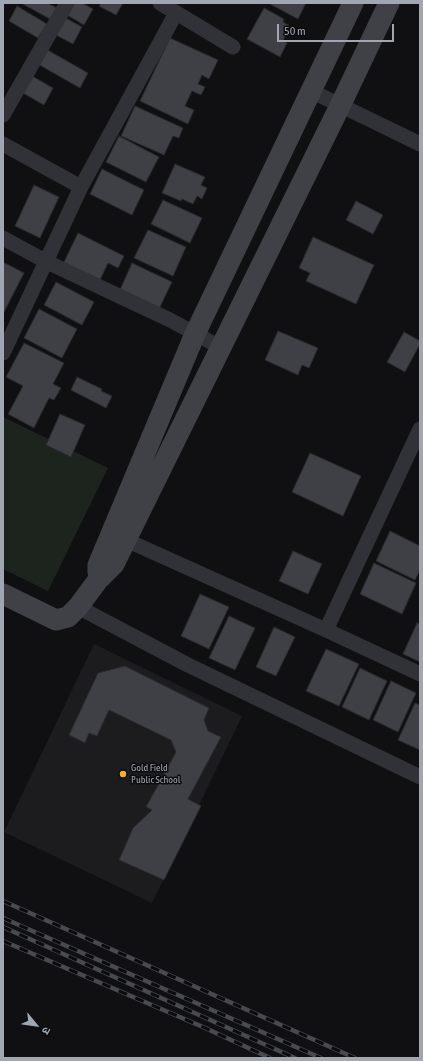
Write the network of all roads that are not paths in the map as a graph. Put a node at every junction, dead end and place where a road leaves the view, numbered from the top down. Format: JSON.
{"nodes":[{"id":1,"x":67,"y":3,"type":"edge"},
{"id":2,"x":160,"y":3,"type":"edge"},
{"id":3,"x":353,"y":3,"type":"edge"},
{"id":4,"x":389,"y":3,"type":"edge"},
{"id":5,"x":176,"y":13,"type":"junction"},
{"id":6,"x":233,"y":47,"type":"dead end"},
{"id":7,"x":311,"y":91,"type":"junction"},
{"id":8,"x":340,"y":106,"type":"junction"},
{"id":9,"x":3,"y":115,"type":"edge"},
{"id":10,"x":3,"y":144,"type":"edge"},
{"id":11,"x":420,"y":144,"type":"edge"},
{"id":12,"x":81,"y":187,"type":"junction"},
{"id":13,"x":3,"y":238,"type":"edge"},
{"id":14,"x":47,"y":262,"type":"junction"},
{"id":15,"x":195,"y":334,"type":"junction"},
{"id":16,"x":220,"y":347,"type":"junction"},
{"id":17,"x":3,"y":353,"type":"edge"},
{"id":18,"x":420,"y":429,"type":"edge"},
{"id":19,"x":120,"y":535,"type":"junction"},
{"id":20,"x":3,"y":594,"type":"edge"},
{"id":21,"x":78,"y":607,"type":"junction"},
{"id":22,"x":326,"y":630,"type":"junction"},
{"id":23,"x":420,"y":674,"type":"edge"},
{"id":24,"x":420,"y":777,"type":"edge"}],
"edges":[{"from":1,"to":9,"type":"street"},
{"from":2,"to":5,"type":"street"},
{"from":3,"to":7,"type":"street"},
{"from":4,"to":8,"type":"street"},
{"from":5,"to":6,"type":"street"},
{"from":5,"to":12,"type":"street"},
{"from":7,"to":8,"type":"street"},
{"from":7,"to":15,"type":"street"},
{"from":8,"to":11,"type":"street"},
{"from":8,"to":16,"type":"street"},
{"from":10,"to":12,"type":"street"},
{"from":12,"to":14,"type":"street"},
{"from":13,"to":14,"type":"street"},
{"from":14,"to":15,"type":"street"},
{"from":14,"to":17,"type":"street"},
{"from":15,"to":16,"type":"street"},
{"from":15,"to":19,"type":"street"},
{"from":16,"to":19,"type":"street"},
{"from":18,"to":22,"type":"street"},
{"from":19,"to":21,"type":"street"},
{"from":19,"to":22,"type":"street"},
{"from":20,"to":21,"type":"street"},
{"from":21,"to":24,"type":"street"},
{"from":22,"to":23,"type":"street"}]}
